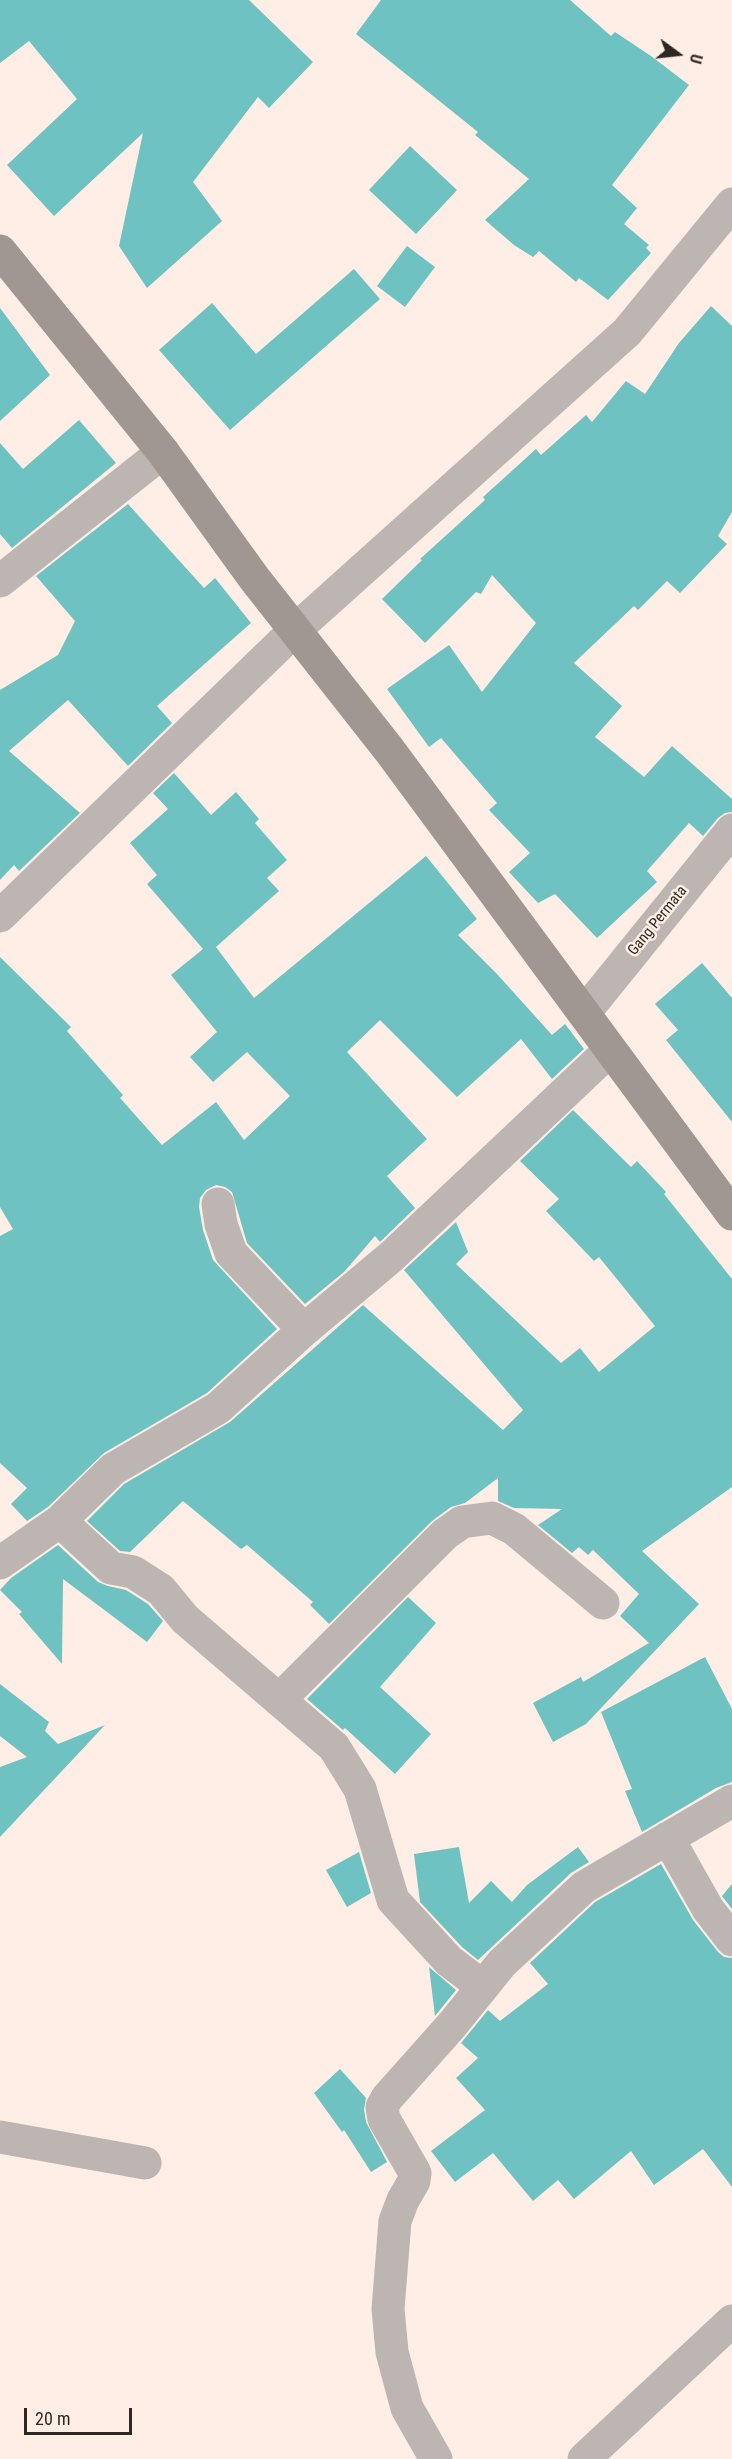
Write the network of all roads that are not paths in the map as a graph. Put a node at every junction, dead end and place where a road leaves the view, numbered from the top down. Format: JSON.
{"nodes":[{"id":1,"x":732,"y":204,"type":"edge"},
{"id":2,"x":0,"y":251,"type":"edge"},
{"id":3,"x":163,"y":452,"type":"junction"},
{"id":4,"x":0,"y":581,"type":"edge"},
{"id":5,"x":294,"y":631,"type":"junction"},
{"id":6,"x":732,"y":830,"type":"edge"},
{"id":7,"x":0,"y":916,"type":"edge"},
{"id":8,"x":584,"y":1013,"type":"junction"},
{"id":9,"x":610,"y":1050,"type":"junction"},
{"id":10,"x":218,"y":1204,"type":"dead end"},
{"id":11,"x":732,"y":1214,"type":"edge"},
{"id":12,"x":304,"y":1330,"type":"junction"},
{"id":13,"x":60,"y":1521,"type":"junction"},
{"id":14,"x":0,"y":1563,"type":"edge"},
{"id":15,"x":603,"y":1603,"type":"dead end"},
{"id":16,"x":279,"y":1700,"type":"junction"},
{"id":17,"x":732,"y":1802,"type":"edge"},
{"id":18,"x":668,"y":1838,"type":"junction"},
{"id":19,"x":732,"y":1940,"type":"edge"},
{"id":20,"x":482,"y":1986,"type":"junction"},
{"id":21,"x":0,"y":2137,"type":"edge"},
{"id":22,"x":145,"y":2163,"type":"dead end"},
{"id":23,"x":732,"y":2320,"type":"edge"},
{"id":24,"x":436,"y":2459,"type":"edge"},
{"id":25,"x":584,"y":2459,"type":"edge"}],
"edges":[{"from":1,"to":5,"type":"street"},
{"from":2,"to":3,"type":"street"},
{"from":3,"to":4,"type":"street"},
{"from":3,"to":5,"type":"street"},
{"from":5,"to":7,"type":"street"},
{"from":5,"to":8,"type":"street"},
{"from":6,"to":8,"type":"street","name":"Gang Permata"},
{"from":8,"to":9,"type":"street"},
{"from":9,"to":11,"type":"street"},
{"from":9,"to":12,"type":"street"},
{"from":10,"to":12,"type":"street"},
{"from":12,"to":13,"type":"street"},
{"from":13,"to":14,"type":"street"},
{"from":13,"to":16,"type":"street"},
{"from":15,"to":16,"type":"street"},
{"from":16,"to":20,"type":"street"},
{"from":17,"to":18,"type":"street"},
{"from":18,"to":19,"type":"street"},
{"from":18,"to":20,"type":"street"},
{"from":20,"to":24,"type":"street"},
{"from":21,"to":22,"type":"street"},
{"from":23,"to":25,"type":"street"}]}
